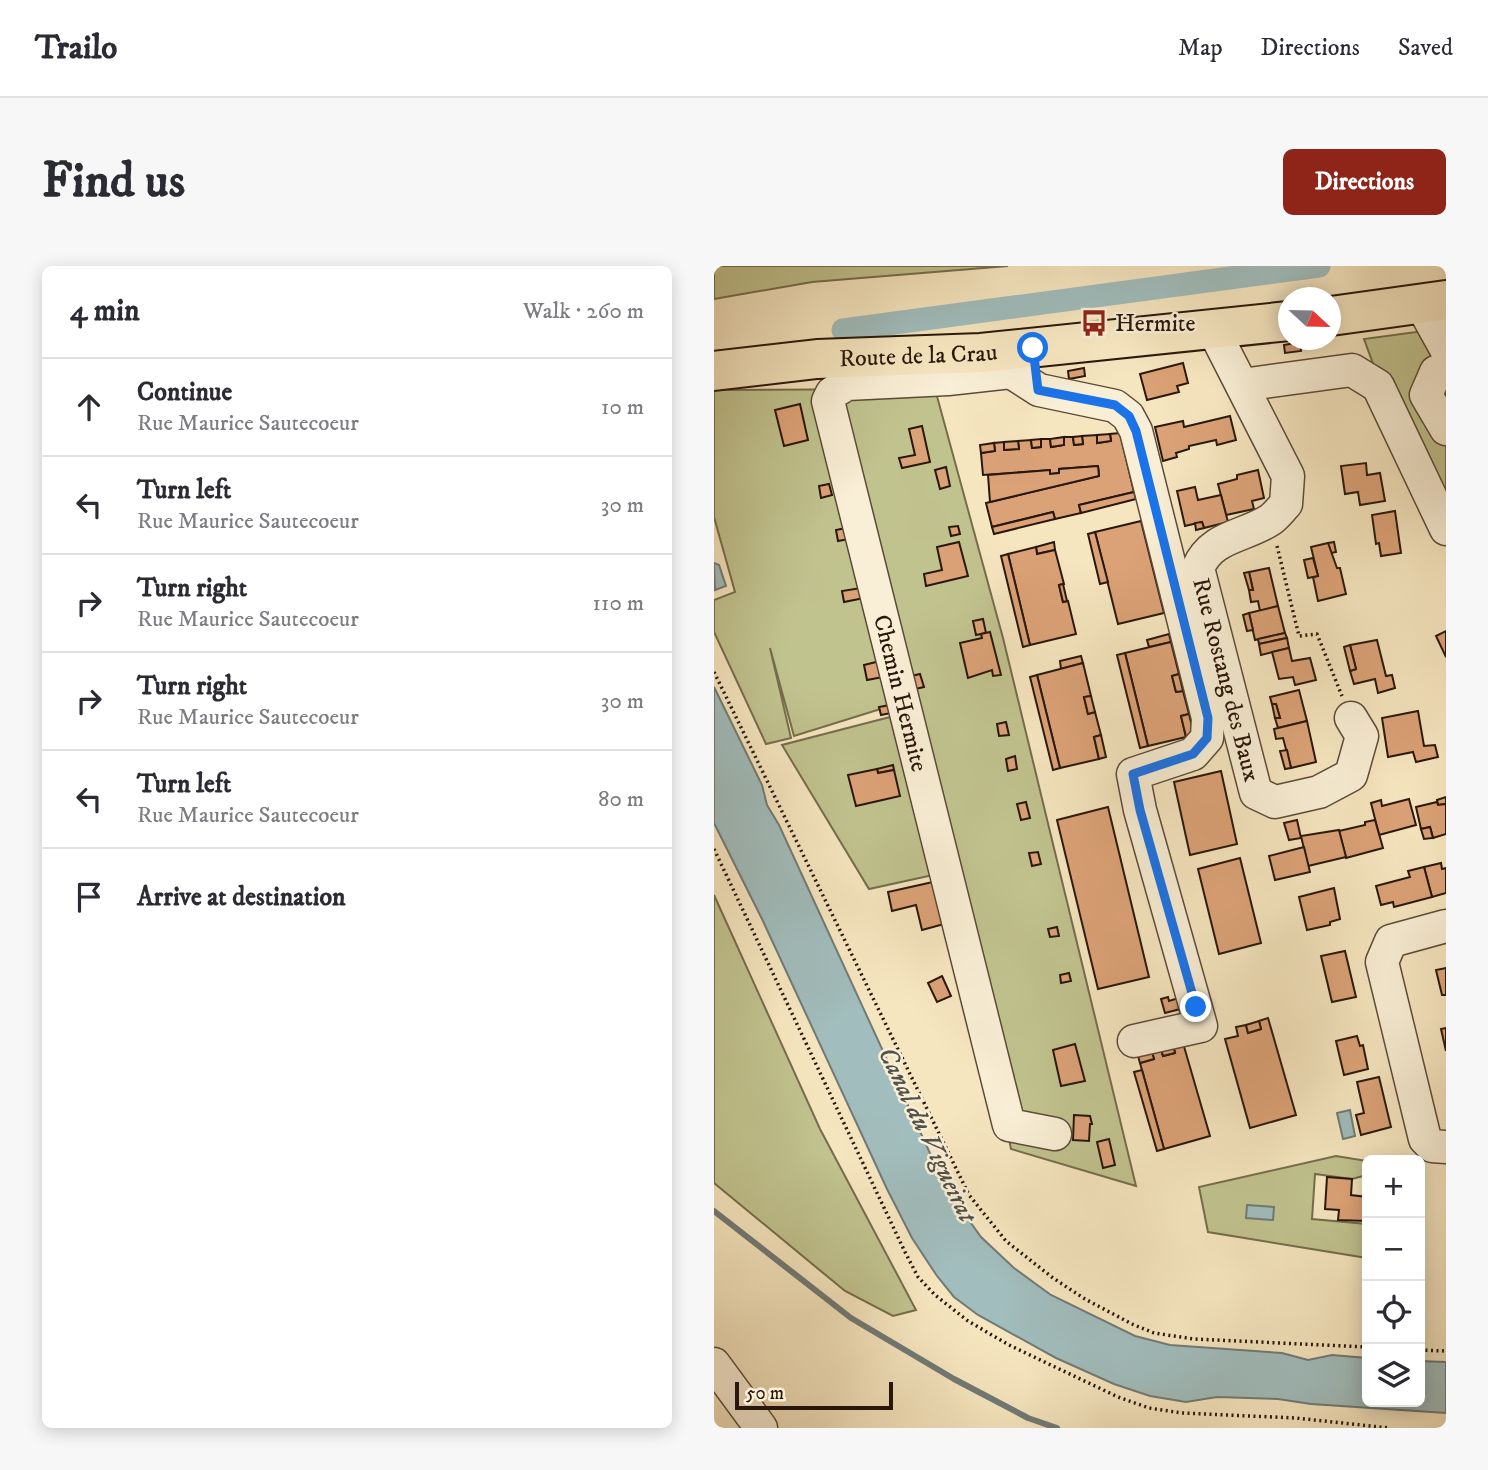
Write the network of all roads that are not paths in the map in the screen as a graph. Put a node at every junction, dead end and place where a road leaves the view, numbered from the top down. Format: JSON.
{"nodes":[{"id":1,"x":1434,"y":302,"type":"edge"},
{"id":2,"x":1341,"y":315,"type":"edge"},
{"id":3,"x":1278,"y":322,"type":"edge"},
{"id":4,"x":1229,"y":328,"type":"junction"},
{"id":5,"x":1446,"y":349,"type":"edge"},
{"id":6,"x":1018,"y":356,"type":"junction"},
{"id":7,"x":1446,"y":367,"type":"edge"},
{"id":8,"x":714,"y":371,"type":"edge"},
{"id":9,"x":1241,"y":382,"type":"junction"},
{"id":10,"x":1446,"y":429,"type":"edge"},
{"id":11,"x":1446,"y":529,"type":"edge"},
{"id":12,"x":1351,"y":718,"type":"road end"},
{"id":13,"x":1446,"y":926,"type":"edge"},
{"id":14,"x":1134,"y":1041,"type":"dead end"},
{"id":15,"x":1055,"y":1134,"type":"dead end"},
{"id":16,"x":1446,"y":1147,"type":"edge"},
{"id":17,"x":714,"y":1364,"type":"edge"},
{"id":18,"x":761,"y":1428,"type":"edge"}],
"edges":[{"from":1,"to":2,"type":"main road"},
{"from":1,"to":5,"type":"street"},
{"from":3,"to":4,"type":"main road","name":"Route de la Crau"},
{"from":4,"to":6,"type":"main road","name":"Route de la Crau"},
{"from":4,"to":9,"type":"street"},
{"from":6,"to":8,"type":"main road","name":"Route de la Crau"},
{"from":6,"to":14,"type":"street"},
{"from":6,"to":15,"type":"street","name":"Chemin Hermite"},
{"from":7,"to":10,"type":"street"},
{"from":9,"to":11,"type":"street"},
{"from":9,"to":12,"type":"street","name":"Rue Rostang des Baux"},
{"from":13,"to":16,"type":"street"},
{"from":17,"to":18,"type":"street"}]}
